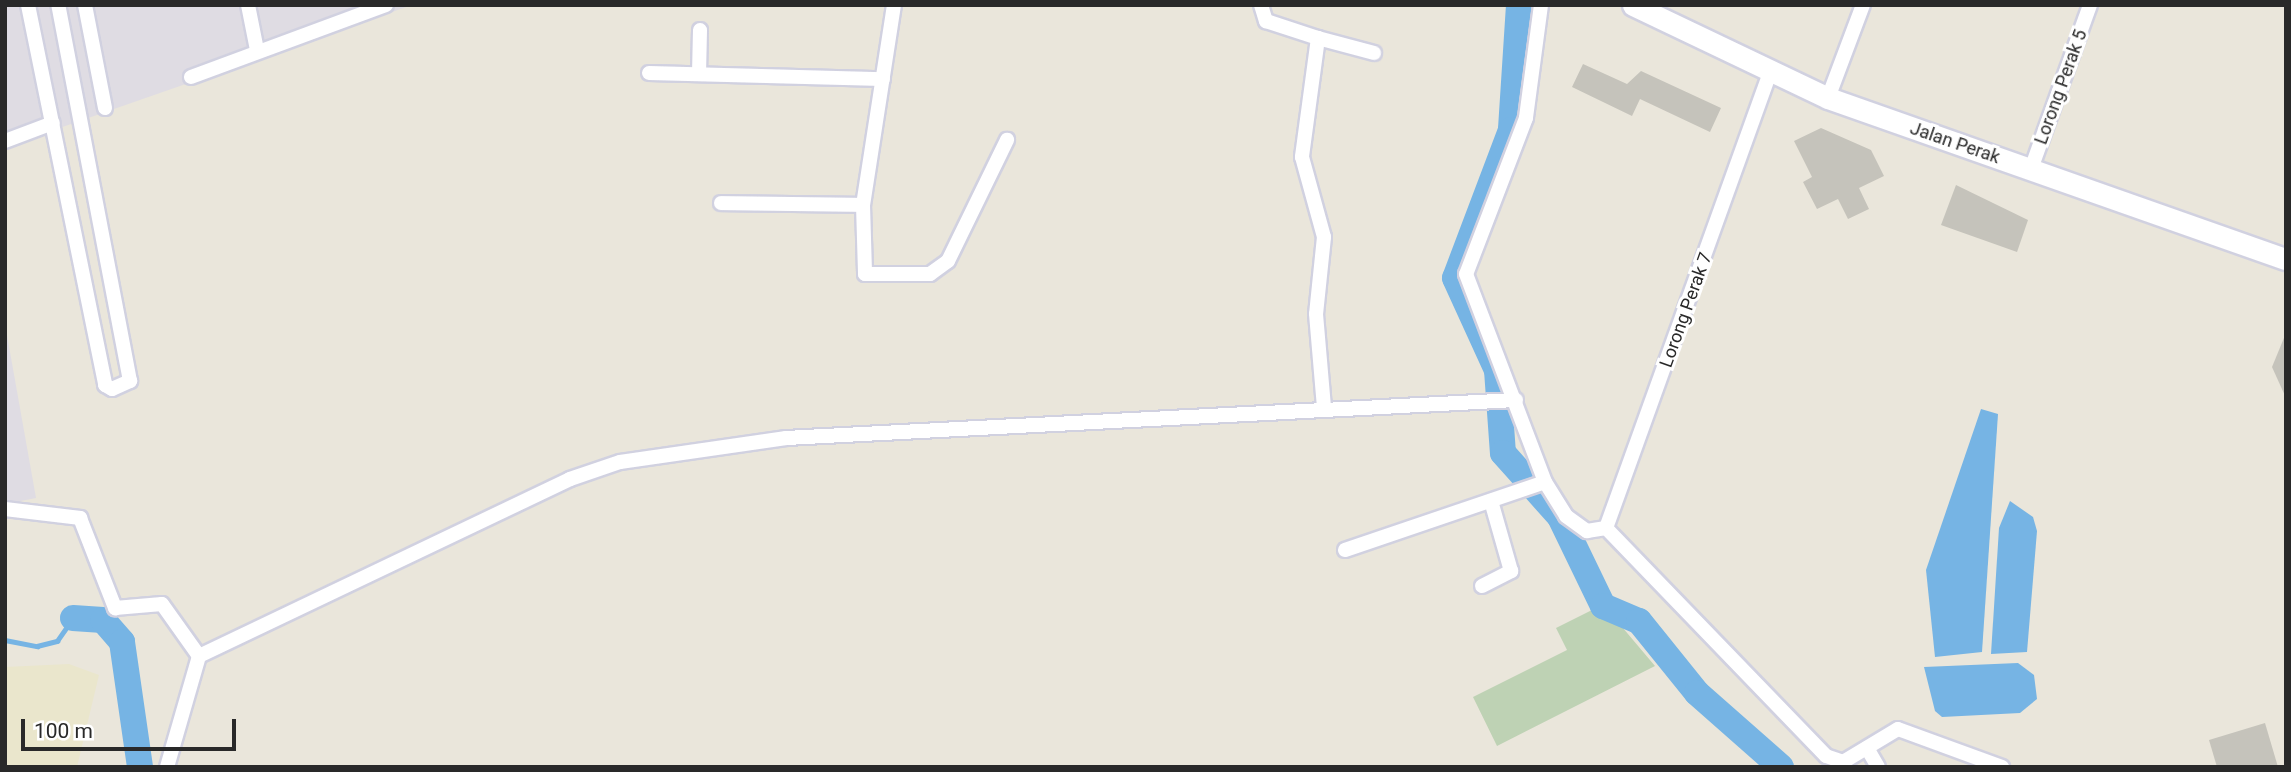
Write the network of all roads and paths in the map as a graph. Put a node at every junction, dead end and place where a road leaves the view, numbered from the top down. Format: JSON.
{"nodes":[{"id":1,"x":27,"y":5,"type":"edge"},
{"id":2,"x":58,"y":5,"type":"edge"},
{"id":3,"x":85,"y":5,"type":"edge"},
{"id":4,"x":247,"y":5,"type":"edge"},
{"id":5,"x":386,"y":5,"type":"edge"},
{"id":6,"x":894,"y":5,"type":"edge"},
{"id":7,"x":1261,"y":5,"type":"edge"},
{"id":8,"x":1541,"y":5,"type":"edge"},
{"id":9,"x":1633,"y":5,"type":"edge"},
{"id":10,"x":1863,"y":5,"type":"edge"},
{"id":11,"x":2090,"y":5,"type":"edge"},
{"id":12,"x":700,"y":30,"type":"dead end"},
{"id":13,"x":1318,"y":38,"type":"junction"},
{"id":14,"x":257,"y":50,"type":"junction"},
{"id":15,"x":1374,"y":53,"type":"dead end"},
{"id":16,"x":649,"y":72,"type":"dead end"},
{"id":17,"x":1770,"y":73,"type":"junction"},
{"id":18,"x":699,"y":74,"type":"junction"},
{"id":19,"x":191,"y":77,"type":"dead end"},
{"id":20,"x":883,"y":79,"type":"junction"},
{"id":21,"x":1828,"y":98,"type":"junction"},
{"id":22,"x":105,"y":108,"type":"dead end"},
{"id":23,"x":53,"y":122,"type":"junction"},
{"id":24,"x":1007,"y":140,"type":"dead end"},
{"id":25,"x":5,"y":141,"type":"edge"},
{"id":26,"x":2031,"y":169,"type":"junction"},
{"id":27,"x":721,"y":203,"type":"dead end"},
{"id":28,"x":863,"y":205,"type":"junction"},
{"id":29,"x":2286,"y":259,"type":"edge"},
{"id":30,"x":1505,"y":401,"type":"junction"},
{"id":31,"x":1324,"y":407,"type":"junction"},
{"id":32,"x":1542,"y":482,"type":"junction"},
{"id":33,"x":1492,"y":501,"type":"junction"},
{"id":34,"x":5,"y":509,"type":"edge"},
{"id":35,"x":1606,"y":528,"type":"junction"},
{"id":36,"x":1345,"y":550,"type":"dead end"},
{"id":37,"x":1482,"y":586,"type":"dead end"},
{"id":38,"x":199,"y":656,"type":"junction"},
{"id":39,"x":1867,"y":748,"type":"junction"},
{"id":40,"x":167,"y":767,"type":"edge"},
{"id":41,"x":1878,"y":767,"type":"edge"},
{"id":42,"x":2002,"y":767,"type":"edge"}],
"edges":[{"from":1,"to":23,"type":"street"},
{"from":2,"to":23,"type":"street"},
{"from":3,"to":22,"type":"street"},
{"from":4,"to":14,"type":"street"},
{"from":5,"to":14,"type":"street"},
{"from":6,"to":20,"type":"street"},
{"from":7,"to":13,"type":"street"},
{"from":8,"to":30,"type":"street"},
{"from":9,"to":17,"type":"street","name":"Jalan Perak"},
{"from":10,"to":21,"type":"street"},
{"from":11,"to":26,"type":"street","name":"Lorong Perak 5"},
{"from":12,"to":18,"type":"street"},
{"from":13,"to":15,"type":"street"},
{"from":13,"to":31,"type":"street"},
{"from":14,"to":19,"type":"street"},
{"from":16,"to":18,"type":"street"},
{"from":17,"to":21,"type":"street","name":"Jalan Perak"},
{"from":17,"to":35,"type":"street","name":"Lorong Perak 7"},
{"from":18,"to":20,"type":"street"},
{"from":20,"to":28,"type":"street"},
{"from":21,"to":26,"type":"street","name":"Jalan Perak"},
{"from":23,"to":25,"type":"street"},
{"from":24,"to":28,"type":"street"},
{"from":26,"to":29,"type":"street","name":"Jalan Perak"},
{"from":27,"to":28,"type":"street"},
{"from":30,"to":31,"type":"street"},
{"from":30,"to":32,"type":"street"},
{"from":31,"to":38,"type":"street"},
{"from":32,"to":33,"type":"street"},
{"from":32,"to":35,"type":"street"},
{"from":33,"to":36,"type":"street"},
{"from":33,"to":37,"type":"street"},
{"from":34,"to":38,"type":"street"},
{"from":35,"to":39,"type":"street"},
{"from":38,"to":40,"type":"street"},
{"from":39,"to":41,"type":"street"},
{"from":39,"to":42,"type":"street"}]}
